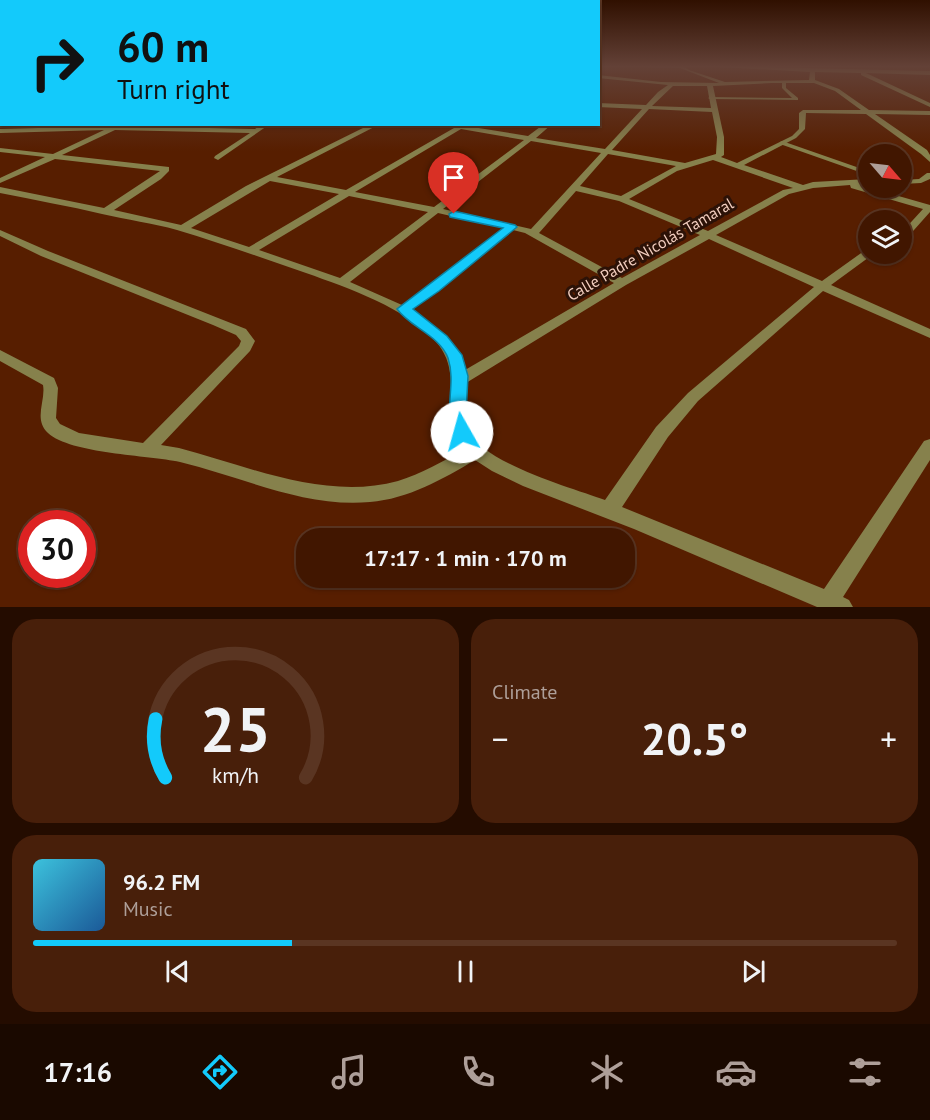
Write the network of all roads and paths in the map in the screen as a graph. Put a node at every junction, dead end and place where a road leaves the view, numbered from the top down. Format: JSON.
{"nodes":[{"id":1,"x":659,"y":94,"type":"edge"},
{"id":2,"x":710,"y":94,"type":"edge"},
{"id":3,"x":791,"y":94,"type":"edge"},
{"id":4,"x":843,"y":94,"type":"edge"},
{"id":5,"x":907,"y":94,"type":"edge"},
{"id":6,"x":710,"y":98,"type":"junction"},
{"id":7,"x":600,"y":105,"type":"edge"},
{"id":8,"x":930,"y":105,"type":"edge"},
{"id":9,"x":648,"y":109,"type":"junction"},
{"id":10,"x":713,"y":110,"type":"junction"},
{"id":11,"x":867,"y":111,"type":"junction"},
{"id":12,"x":930,"y":113,"type":"edge"},
{"id":13,"x":44,"y":126,"type":"edge"},
{"id":14,"x":118,"y":126,"type":"edge"},
{"id":15,"x":189,"y":126,"type":"edge"},
{"id":16,"x":264,"y":126,"type":"edge"},
{"id":17,"x":373,"y":126,"type":"edge"},
{"id":18,"x":462,"y":126,"type":"edge"},
{"id":19,"x":547,"y":126,"type":"edge"},
{"id":20,"x":39,"y":129,"type":"junction"},
{"id":21,"x":0,"y":130,"type":"edge"},
{"id":22,"x":182,"y":131,"type":"junction"},
{"id":23,"x":257,"y":131,"type":"junction"},
{"id":24,"x":530,"y":140,"type":"junction"},
{"id":25,"x":782,"y":143,"type":"junction"},
{"id":26,"x":0,"y":150,"type":"edge"},
{"id":27,"x":605,"y":153,"type":"junction"},
{"id":28,"x":60,"y":155,"type":"junction"},
{"id":29,"x":218,"y":158,"type":"dead end"},
{"id":30,"x":716,"y":158,"type":"junction"},
{"id":31,"x":930,"y":160,"type":"edge"},
{"id":32,"x":684,"y":165,"type":"junction"},
{"id":33,"x":738,"y":165,"type":"junction"},
{"id":34,"x":858,"y":170,"type":"edge"},
{"id":35,"x":930,"y":175,"type":"edge"},
{"id":36,"x":268,"y":178,"type":"junction"},
{"id":37,"x":0,"y":180,"type":"edge"},
{"id":38,"x":912,"y":181,"type":"edge"},
{"id":39,"x":858,"y":183,"type":"edge"},
{"id":40,"x":844,"y":184,"type":"junction"},
{"id":41,"x":800,"y":187,"type":"junction"},
{"id":42,"x":576,"y":188,"type":"junction"},
{"id":43,"x":0,"y":190,"type":"edge"},
{"id":44,"x":348,"y":193,"type":"junction"},
{"id":45,"x":622,"y":199,"type":"junction"},
{"id":46,"x":930,"y":208,"type":"edge"},
{"id":47,"x":435,"y":210,"type":"junction"},
{"id":48,"x":105,"y":212,"type":"junction"},
{"id":49,"x":511,"y":227,"type":"junction"},
{"id":50,"x":912,"y":227,"type":"edge"},
{"id":51,"x":182,"y":229,"type":"junction"},
{"id":52,"x":0,"y":233,"type":"edge"},
{"id":53,"x":533,"y":233,"type":"junction"},
{"id":54,"x":707,"y":234,"type":"junction"},
{"id":55,"x":251,"y":250,"type":"junction"},
{"id":56,"x":858,"y":260,"type":"edge"},
{"id":57,"x":342,"y":282,"type":"junction"},
{"id":58,"x":622,"y":283,"type":"junction"},
{"id":59,"x":821,"y":287,"type":"junction"},
{"id":60,"x":404,"y":309,"type":"junction"},
{"id":61,"x":930,"y":334,"type":"edge"},
{"id":62,"x":0,"y":355,"type":"edge"},
{"id":63,"x":459,"y":380,"type":"junction"},
{"id":64,"x":930,"y":446,"type":"edge"},
{"id":65,"x":147,"y":449,"type":"junction"},
{"id":66,"x":476,"y":452,"type":"junction"},
{"id":67,"x":609,"y":510,"type":"junction"},
{"id":68,"x":835,"y":604,"type":"edge"}],
"edges":[{"from":1,"to":9,"type":"street"},
{"from":2,"to":6,"type":"street"},
{"from":3,"to":6,"type":"lane"},
{"from":4,"to":11,"type":"street"},
{"from":5,"to":8,"type":"street"},
{"from":6,"to":10,"type":"street"},
{"from":7,"to":9,"type":"street"},
{"from":9,"to":10,"type":"street"},
{"from":9,"to":27,"type":"street"},
{"from":10,"to":30,"type":"street"},
{"from":11,"to":12,"type":"street"},
{"from":11,"to":25,"type":"street"},
{"from":11,"to":31,"type":"street"},
{"from":13,"to":20,"type":"street"},
{"from":14,"to":20,"type":"street"},
{"from":14,"to":22,"type":"street"},
{"from":14,"to":28,"type":"street"},
{"from":15,"to":22,"type":"street"},
{"from":16,"to":23,"type":"street"},
{"from":17,"to":36,"type":"street"},
{"from":18,"to":24,"type":"street"},
{"from":18,"to":44,"type":"street"},
{"from":19,"to":24,"type":"street"},
{"from":20,"to":21,"type":"street"},
{"from":22,"to":23,"type":"street"},
{"from":23,"to":29,"type":"street"},
{"from":24,"to":27,"type":"street"},
{"from":24,"to":47,"type":"street"},
{"from":25,"to":33,"type":"street"},
{"from":25,"to":34,"type":"lane"},
{"from":26,"to":28,"type":"street"},
{"from":27,"to":32,"type":"street"},
{"from":27,"to":42,"type":"street"},
{"from":28,"to":37,"type":"street"},
{"from":28,"to":48,"type":"street"},
{"from":30,"to":32,"type":"street"},
{"from":30,"to":33,"type":"street"},
{"from":32,"to":45,"type":"street"},
{"from":33,"to":41,"type":"street"},
{"from":35,"to":38,"type":"street"},
{"from":36,"to":44,"type":"street"},
{"from":36,"to":51,"type":"street"},
{"from":39,"to":40,"type":"street","name":"Calle Padre Nicolás Tamaral"},
{"from":40,"to":41,"type":"street","name":"Calle Padre Nicolás Tamaral"},
{"from":40,"to":46,"type":"street"},
{"from":41,"to":54,"type":"street","name":"Calle Padre Nicolás Tamaral"},
{"from":42,"to":45,"type":"street"},
{"from":42,"to":53,"type":"street"},
{"from":43,"to":48,"type":"street"},
{"from":44,"to":47,"type":"street"},
{"from":44,"to":55,"type":"street"},
{"from":45,"to":54,"type":"street"},
{"from":46,"to":50,"type":"street"},
{"from":47,"to":49,"type":"street"},
{"from":47,"to":57,"type":"street"},
{"from":48,"to":51,"type":"street"},
{"from":49,"to":53,"type":"street"},
{"from":49,"to":60,"type":"street"},
{"from":51,"to":55,"type":"street"},
{"from":52,"to":65,"type":"street"},
{"from":53,"to":58,"type":"street"},
{"from":54,"to":58,"type":"street","name":"Calle Padre Nicolás Tamaral"},
{"from":54,"to":59,"type":"street"},
{"from":55,"to":57,"type":"street"},
{"from":56,"to":59,"type":"street"},
{"from":57,"to":60,"type":"street"},
{"from":58,"to":63,"type":"street","name":"Calle Padre Nicolás Tamaral"},
{"from":59,"to":61,"type":"street"},
{"from":59,"to":67,"type":"street"},
{"from":60,"to":63,"type":"street"},
{"from":62,"to":65,"type":"street"},
{"from":63,"to":66,"type":"street"},
{"from":64,"to":68,"type":"street"},
{"from":65,"to":66,"type":"street"},
{"from":66,"to":67,"type":"street"},
{"from":67,"to":68,"type":"street"}]}
